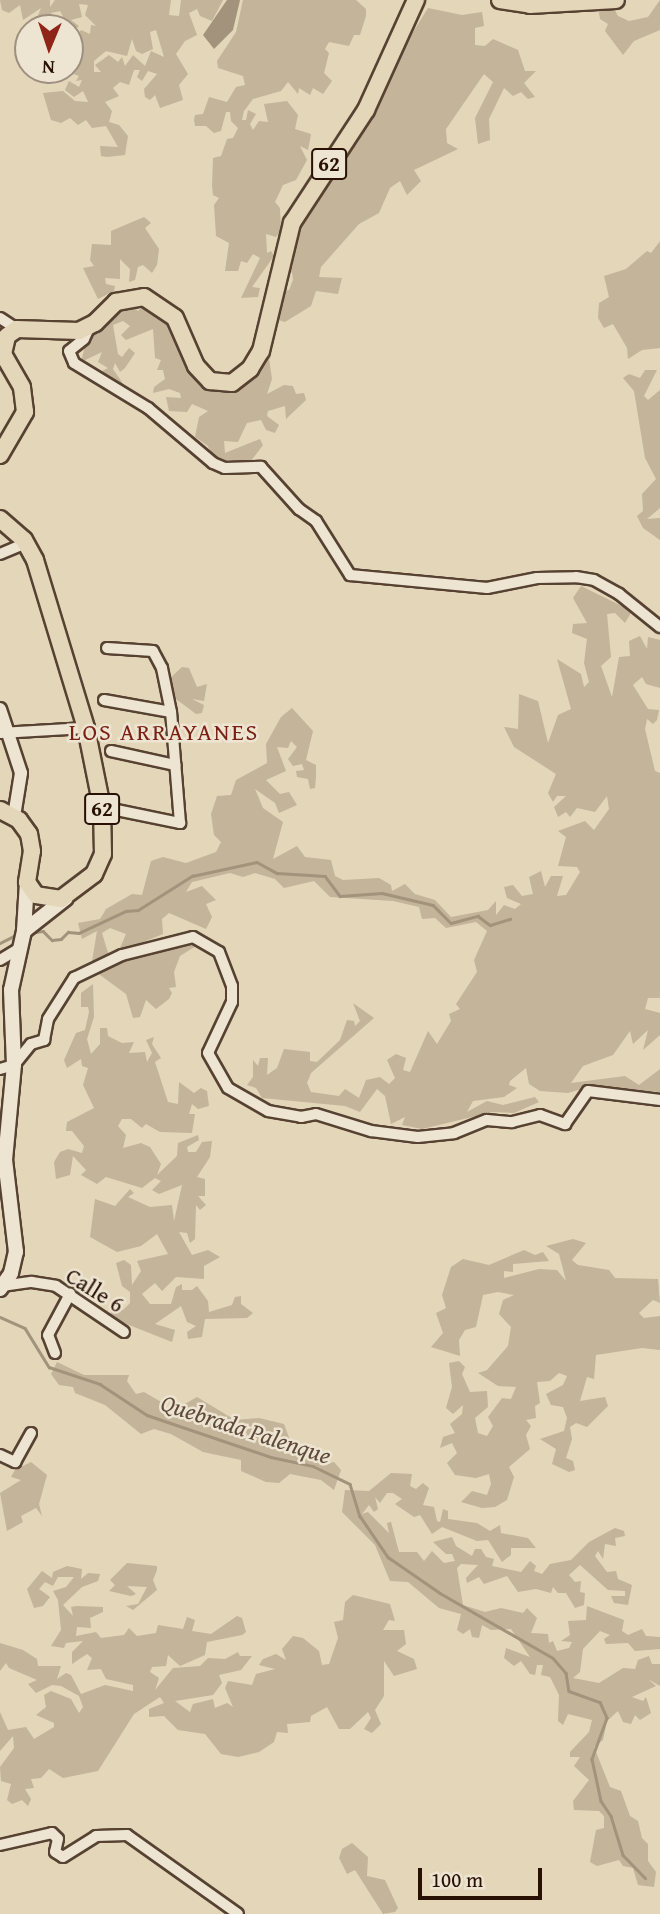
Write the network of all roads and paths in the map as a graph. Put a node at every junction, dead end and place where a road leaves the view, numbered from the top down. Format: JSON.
{"nodes":[{"id":1,"x":416,"y":0,"type":"edge"},
{"id":2,"x":500,"y":0,"type":"edge"},
{"id":3,"x":616,"y":0,"type":"edge"},
{"id":4,"x":0,"y":317,"type":"edge"},
{"id":5,"x":90,"y":326,"type":"junction"},
{"id":6,"x":18,"y":328,"type":"junction"},
{"id":7,"x":0,"y":455,"type":"edge"},
{"id":8,"x":0,"y":519,"type":"edge"},
{"id":9,"x":26,"y":543,"type":"junction"},
{"id":10,"x":0,"y":554,"type":"edge"},
{"id":11,"x":660,"y":627,"type":"edge"},
{"id":12,"x":107,"y":648,"type":"dead end"},
{"id":13,"x":104,"y":700,"type":"dead end"},
{"id":14,"x":0,"y":709,"type":"edge"},
{"id":15,"x":171,"y":712,"type":"junction"},
{"id":16,"x":86,"y":728,"type":"junction"},
{"id":17,"x":3,"y":733,"type":"edge"},
{"id":18,"x":111,"y":751,"type":"dead end"},
{"id":19,"x":175,"y":765,"type":"junction"},
{"id":20,"x":102,"y":807,"type":"junction"},
{"id":21,"x":7,"y":813,"type":"edge"},
{"id":22,"x":27,"y":882,"type":"junction"},
{"id":23,"x":65,"y":898,"type":"junction"},
{"id":24,"x":24,"y":931,"type":"junction"},
{"id":25,"x":20,"y":948,"type":"junction"},
{"id":26,"x":0,"y":960,"type":"edge"},
{"id":27,"x":7,"y":1067,"type":"edge"},
{"id":28,"x":660,"y":1100,"type":"edge"},
{"id":29,"x":1,"y":1287,"type":"edge"},
{"id":30,"x":70,"y":1294,"type":"junction"},
{"id":31,"x":124,"y":1332,"type":"dead end"},
{"id":32,"x":55,"y":1353,"type":"dead end"},
{"id":33,"x":31,"y":1433,"type":"dead end"},
{"id":34,"x":0,"y":1455,"type":"edge"},
{"id":35,"x":0,"y":1845,"type":"edge"},
{"id":36,"x":238,"y":1914,"type":"edge"}],
"edges":[{"from":1,"to":5,"type":"main road","number":"62"},
{"from":2,"to":3,"type":"main road"},
{"from":4,"to":6,"type":"street"},
{"from":5,"to":6,"type":"main road"},
{"from":5,"to":11,"type":"street"},
{"from":6,"to":7,"type":"main road"},
{"from":8,"to":9,"type":"main road","number":"62"},
{"from":9,"to":10,"type":"street"},
{"from":9,"to":16,"type":"main road","number":"62"},
{"from":12,"to":15,"type":"street"},
{"from":13,"to":15,"type":"street"},
{"from":14,"to":17,"type":"street"},
{"from":15,"to":19,"type":"street"},
{"from":16,"to":17,"type":"street"},
{"from":16,"to":20,"type":"main road","number":"62"},
{"from":17,"to":21,"type":"street"},
{"from":18,"to":19,"type":"street"},
{"from":19,"to":20,"type":"street"},
{"from":20,"to":23,"type":"main road","number":"62"},
{"from":21,"to":22,"type":"main road"},
{"from":22,"to":23,"type":"main road"},
{"from":22,"to":24,"type":"main road"},
{"from":23,"to":24,"type":"main road"},
{"from":24,"to":25,"type":"main road"},
{"from":25,"to":26,"type":"street"},
{"from":25,"to":27,"type":"main road"},
{"from":27,"to":28,"type":"street"},
{"from":27,"to":29,"type":"main road"},
{"from":29,"to":30,"type":"street","name":"Calle 6"},
{"from":30,"to":31,"type":"street","name":"Calle 6"},
{"from":30,"to":32,"type":"street"},
{"from":33,"to":34,"type":"street"},
{"from":35,"to":36,"type":"street"}]}
